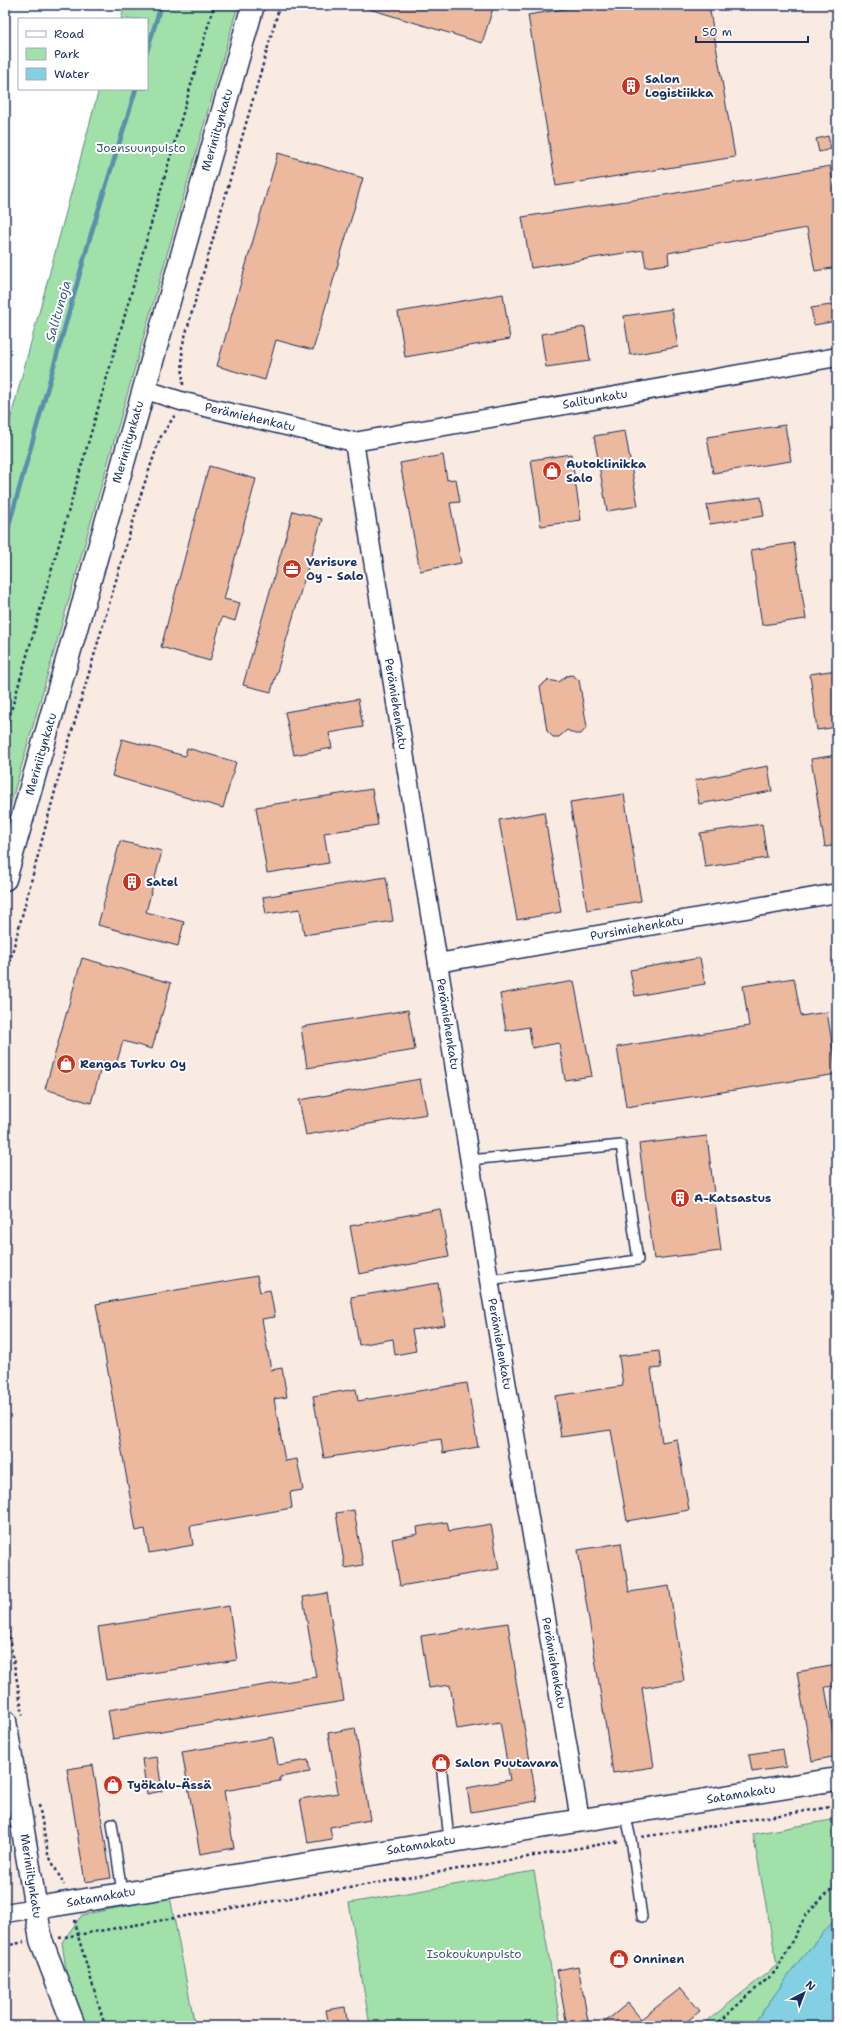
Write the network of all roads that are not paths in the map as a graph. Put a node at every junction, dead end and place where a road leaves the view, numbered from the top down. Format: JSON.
{"nodes":[{"id":1,"x":253,"y":5,"type":"edge"},
{"id":2,"x":837,"y":357,"type":"edge"},
{"id":3,"x":143,"y":389,"type":"junction"},
{"id":4,"x":354,"y":442,"type":"junction"},
{"id":5,"x":5,"y":879,"type":"edge"},
{"id":6,"x":837,"y":893,"type":"edge"},
{"id":7,"x":438,"y":963,"type":"junction"},
{"id":8,"x":470,"y":1160,"type":"junction"},
{"id":9,"x":489,"y":1280,"type":"junction"},
{"id":10,"x":15,"y":1721,"type":"edge"},
{"id":11,"x":441,"y":1763,"type":"dead end"},
{"id":12,"x":837,"y":1779,"type":"edge"},
{"id":13,"x":625,"y":1813,"type":"junction"},
{"id":14,"x":580,"y":1820,"type":"junction"},
{"id":15,"x":112,"y":1823,"type":"dead end"},
{"id":16,"x":449,"y":1840,"type":"junction"},
{"id":17,"x":122,"y":1893,"type":"junction"},
{"id":18,"x":36,"y":1908,"type":"junction"},
{"id":19,"x":5,"y":1913,"type":"edge"},
{"id":20,"x":642,"y":1917,"type":"dead end"},
{"id":21,"x":74,"y":2026,"type":"edge"}],
"edges":[{"from":1,"to":3,"type":"main road","name":"Meriniitynkatu"},
{"from":2,"to":4,"type":"street","name":"Salitunkatu"},
{"from":3,"to":4,"type":"street","name":"Perämiehenkatu"},
{"from":3,"to":5,"type":"main road","name":"Meriniitynkatu"},
{"from":4,"to":7,"type":"street","name":"Perämiehenkatu"},
{"from":6,"to":7,"type":"street","name":"Pursimiehenkatu"},
{"from":7,"to":8,"type":"street","name":"Perämiehenkatu"},
{"from":8,"to":9,"type":"street","name":"Perämiehenkatu"},
{"from":8,"to":9,"type":"lane"},
{"from":9,"to":14,"type":"street","name":"Perämiehenkatu"},
{"from":10,"to":18,"type":"main road","name":"Meriniitynkatu"},
{"from":11,"to":16,"type":"lane"},
{"from":12,"to":13,"type":"main road","name":"Satamakatu"},
{"from":13,"to":14,"type":"main road","name":"Satamakatu"},
{"from":13,"to":20,"type":"lane"},
{"from":14,"to":16,"type":"main road","name":"Satamakatu"},
{"from":15,"to":17,"type":"lane"},
{"from":16,"to":17,"type":"main road","name":"Satamakatu"},
{"from":17,"to":18,"type":"main road","name":"Satamakatu"},
{"from":18,"to":19,"type":"street","name":"Satamakatu"},
{"from":18,"to":21,"type":"main road","name":"Meriniitynkatu"}]}
